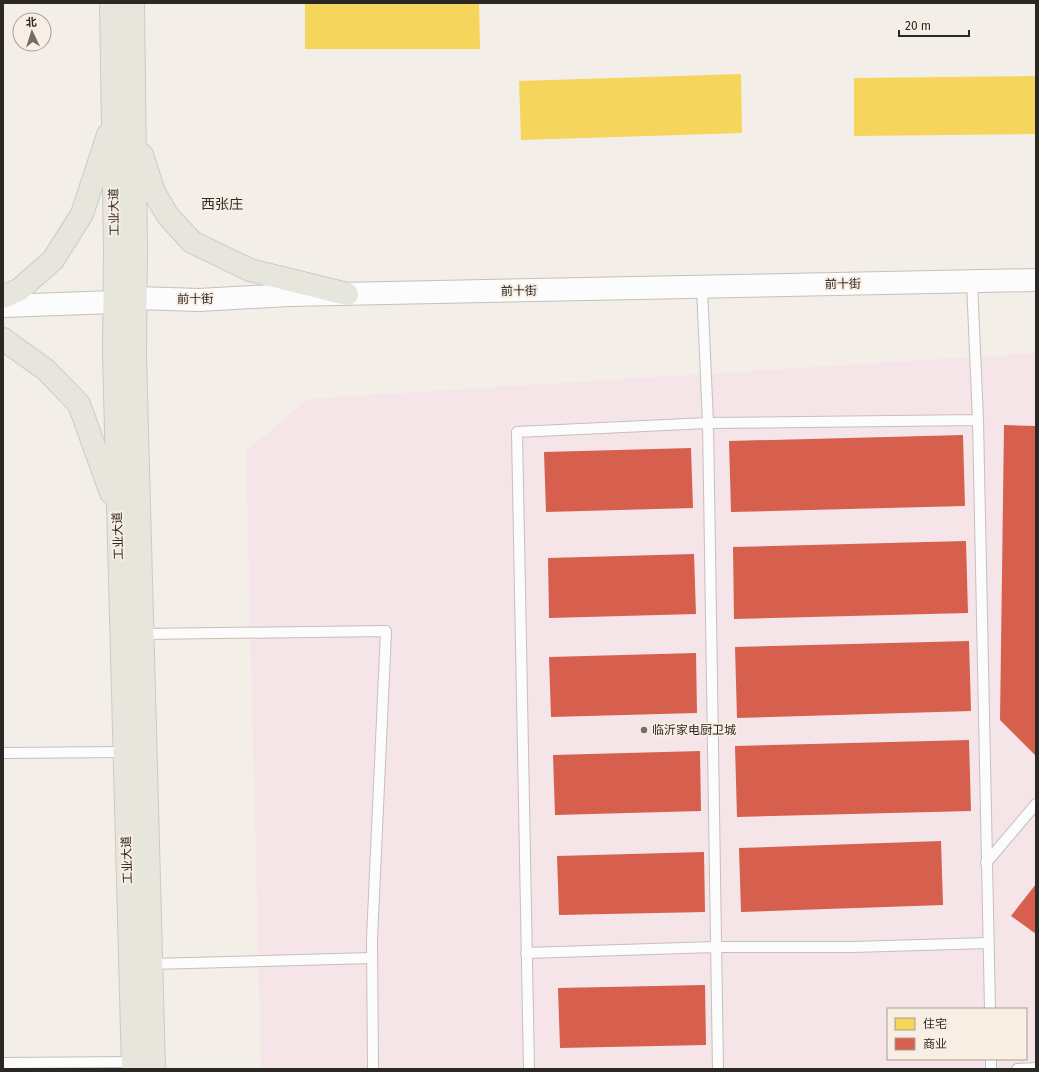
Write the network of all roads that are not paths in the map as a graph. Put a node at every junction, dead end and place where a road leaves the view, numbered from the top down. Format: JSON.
{"nodes":[{"id":1,"x":111,"y":3,"type":"edge"},
{"id":2,"x":133,"y":3,"type":"edge"},
{"id":3,"x":113,"y":118,"type":"junction"},
{"id":4,"x":135,"y":131,"type":"junction"},
{"id":5,"x":1036,"y":280,"type":"edge"},
{"id":6,"x":972,"y":282,"type":"junction"},
{"id":7,"x":702,"y":287,"type":"junction"},
{"id":8,"x":348,"y":294,"type":"junction"},
{"id":9,"x":3,"y":297,"type":"edge"},
{"id":10,"x":136,"y":298,"type":"junction"},
{"id":11,"x":114,"y":302,"type":"junction"},
{"id":12,"x":3,"y":306,"type":"edge"},
{"id":13,"x":3,"y":339,"type":"edge"},
{"id":14,"x":978,"y":420,"type":"junction"},
{"id":15,"x":708,"y":423,"type":"junction"},
{"id":16,"x":118,"y":510,"type":"junction"},
{"id":17,"x":143,"y":634,"type":"junction"},
{"id":18,"x":124,"y":752,"type":"junction"},
{"id":19,"x":3,"y":753,"type":"edge"},
{"id":20,"x":1036,"y":804,"type":"edge"},
{"id":21,"x":986,"y":863,"type":"junction"},
{"id":22,"x":988,"y":943,"type":"junction"},
{"id":23,"x":715,"y":947,"type":"junction"},
{"id":24,"x":526,"y":953,"type":"junction"},
{"id":25,"x":372,"y":958,"type":"junction"},
{"id":26,"x":152,"y":964,"type":"junction"},
{"id":27,"x":990,"y":1008,"type":"edge"},
{"id":28,"x":3,"y":1064,"type":"edge"},
{"id":29,"x":133,"y":1065,"type":"edge"},
{"id":30,"x":1036,"y":1068,"type":"edge"},
{"id":31,"x":154,"y":1069,"type":"edge"},
{"id":32,"x":373,"y":1069,"type":"edge"},
{"id":33,"x":528,"y":1069,"type":"edge"},
{"id":34,"x":718,"y":1069,"type":"edge"},
{"id":35,"x":1017,"y":1069,"type":"edge"}],
"edges":[{"from":1,"to":3,"type":"main road","name":"工业大道"},
{"from":2,"to":4,"type":"main road","name":"工业大道"},
{"from":3,"to":9,"type":"main road"},
{"from":3,"to":11,"type":"main road","name":"工业大道"},
{"from":4,"to":8,"type":"main road"},
{"from":4,"to":10,"type":"main road","name":"工业大道"},
{"from":5,"to":6,"type":"main road","name":"前十街"},
{"from":6,"to":7,"type":"main road","name":"前十街"},
{"from":6,"to":14,"type":"lane"},
{"from":7,"to":8,"type":"main road","name":"前十街"},
{"from":7,"to":15,"type":"lane"},
{"from":8,"to":10,"type":"main road","name":"前十街"},
{"from":10,"to":11,"type":"main road","name":"前十街"},
{"from":10,"to":17,"type":"main road","name":"工业大道"},
{"from":11,"to":12,"type":"main road","name":"前十街"},
{"from":11,"to":16,"type":"main road","name":"工业大道"},
{"from":13,"to":16,"type":"main road"},
{"from":14,"to":15,"type":"lane"},
{"from":14,"to":21,"type":"lane"},
{"from":15,"to":23,"type":"lane"},
{"from":15,"to":24,"type":"lane"},
{"from":16,"to":18,"type":"main road","name":"工业大道"},
{"from":17,"to":25,"type":"lane"},
{"from":17,"to":26,"type":"main road","name":"工业大道"},
{"from":18,"to":19,"type":"lane"},
{"from":18,"to":29,"type":"main road","name":"工业大道"},
{"from":20,"to":21,"type":"lane"},
{"from":21,"to":22,"type":"lane"},
{"from":22,"to":23,"type":"lane"},
{"from":22,"to":27,"type":"lane"},
{"from":23,"to":24,"type":"lane"},
{"from":23,"to":34,"type":"lane"},
{"from":24,"to":33,"type":"lane"},
{"from":25,"to":26,"type":"lane"},
{"from":25,"to":32,"type":"lane"},
{"from":26,"to":31,"type":"main road","name":"工业大道"},
{"from":28,"to":29,"type":"lane"},
{"from":30,"to":35,"type":"lane"}]}
